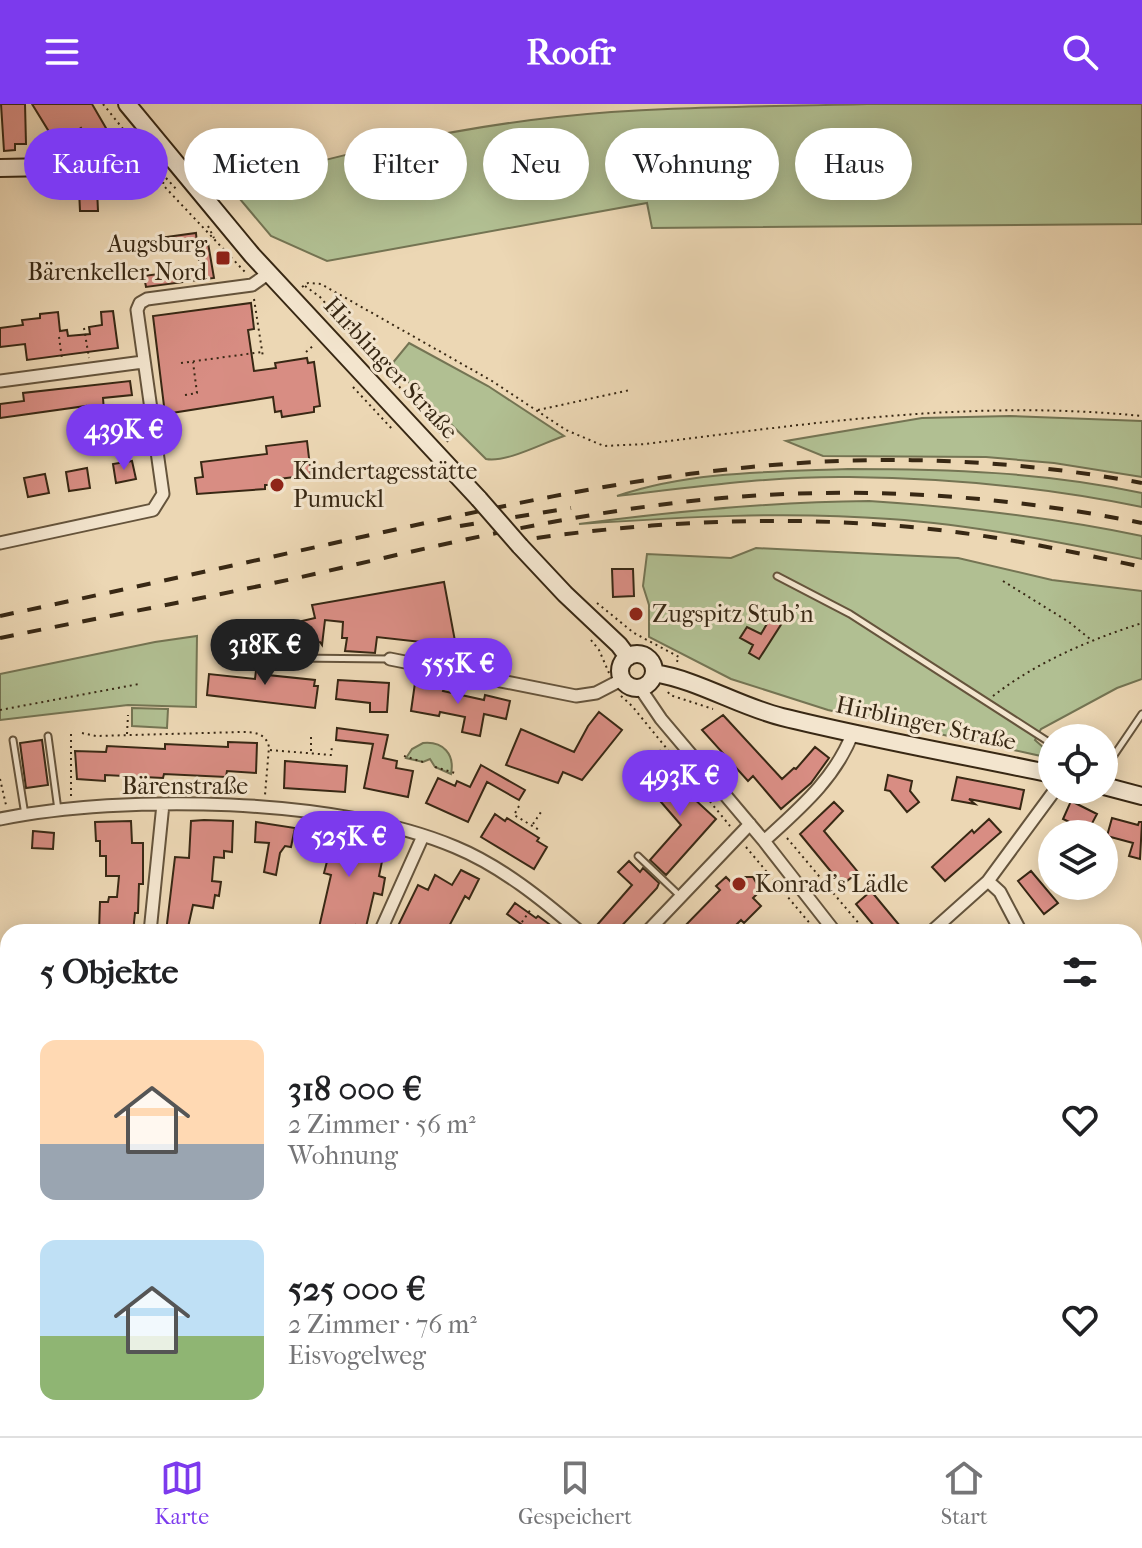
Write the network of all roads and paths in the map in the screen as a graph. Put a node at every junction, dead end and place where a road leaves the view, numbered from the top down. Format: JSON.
{"nodes":[{"id":1,"x":103,"y":104,"type":"edge"},
{"id":2,"x":127,"y":104,"type":"edge"},
{"id":3,"x":123,"y":128,"type":"edge"},
{"id":4,"x":146,"y":128,"type":"edge"},
{"id":5,"x":168,"y":155,"type":"edge"},
{"id":6,"x":0,"y":168,"type":"edge"},
{"id":7,"x":24,"y":168,"type":"edge"},
{"id":8,"x":168,"y":191,"type":"edge"},
{"id":9,"x":259,"y":280,"type":"junction"},
{"id":10,"x":295,"y":287,"type":"junction"},
{"id":11,"x":84,"y":328,"type":"dead end"},
{"id":12,"x":59,"y":337,"type":"dead end"},
{"id":13,"x":315,"y":344,"type":"dead end"},
{"id":14,"x":262,"y":352,"type":"junction"},
{"id":15,"x":306,"y":352,"type":"dead end"},
{"id":16,"x":263,"y":357,"type":"dead end"},
{"id":17,"x":192,"y":361,"type":"junction"},
{"id":18,"x":143,"y":362,"type":"junction"},
{"id":19,"x":181,"y":363,"type":"dead end"},
{"id":20,"x":90,"y":369,"type":"junction"},
{"id":21,"x":64,"y":373,"type":"junction"},
{"id":22,"x":0,"y":381,"type":"edge"},
{"id":23,"x":630,"y":390,"type":"dead end"},
{"id":24,"x":185,"y":395,"type":"dead end"},
{"id":25,"x":537,"y":410,"type":"junction"},
{"id":26,"x":1142,"y":416,"type":"edge"},
{"id":27,"x":454,"y":450,"type":"dead end"},
{"id":28,"x":0,"y":543,"type":"edge"},
{"id":29,"x":777,"y":576,"type":"dead end"},
{"id":30,"x":1003,"y":581,"type":"dead end"},
{"id":31,"x":603,"y":608,"type":"dead end"},
{"id":32,"x":1142,"y":623,"type":"edge"},
{"id":33,"x":261,"y":626,"type":"dead end"},
{"id":34,"x":1091,"y":640,"type":"junction"},
{"id":35,"x":498,"y":650,"type":"dead end"},
{"id":36,"x":628,"y":657,"type":"junction"},
{"id":37,"x":390,"y":659,"type":"joint"},
{"id":38,"x":603,"y":659,"type":"dead end"},
{"id":39,"x":662,"y":674,"type":"junction"},
{"id":40,"x":493,"y":677,"type":"junction"},
{"id":41,"x":618,"y":682,"type":"junction"},
{"id":42,"x":139,"y":684,"type":"dead end"},
{"id":43,"x":640,"y":688,"type":"junction"},
{"id":44,"x":986,"y":702,"type":"junction"},
{"id":45,"x":0,"y":710,"type":"edge"},
{"id":46,"x":1142,"y":714,"type":"edge"},
{"id":47,"x":128,"y":715,"type":"dead end"},
{"id":48,"x":1133,"y":727,"type":"junction"},
{"id":49,"x":1142,"y":728,"type":"edge"},
{"id":50,"x":853,"y":732,"type":"junction"},
{"id":51,"x":82,"y":733,"type":"dead end"},
{"id":52,"x":71,"y":734,"type":"dead end"},
{"id":53,"x":127,"y":735,"type":"junction"},
{"id":54,"x":1038,"y":735,"type":"edge"},
{"id":55,"x":48,"y":736,"type":"dead end"},
{"id":56,"x":311,"y":736,"type":"dead end"},
{"id":57,"x":13,"y":740,"type":"dead end"},
{"id":58,"x":332,"y":746,"type":"dead end"},
{"id":59,"x":1118,"y":749,"type":"edge"},
{"id":60,"x":269,"y":750,"type":"junction"},
{"id":61,"x":311,"y":753,"type":"junction"},
{"id":62,"x":404,"y":756,"type":"dead end"},
{"id":63,"x":423,"y":762,"type":"dead end"},
{"id":64,"x":435,"y":767,"type":"dead end"},
{"id":65,"x":1038,"y":771,"type":"edge"},
{"id":66,"x":455,"y":773,"type":"dead end"},
{"id":67,"x":0,"y":779,"type":"edge"},
{"id":68,"x":1118,"y":790,"type":"edge"},
{"id":69,"x":265,"y":795,"type":"dead end"},
{"id":70,"x":1142,"y":796,"type":"edge"},
{"id":71,"x":163,"y":804,"type":"junction"},
{"id":72,"x":1045,"y":804,"type":"edge"},
{"id":73,"x":519,"y":806,"type":"dead end"},
{"id":74,"x":65,"y":810,"type":"junction"},
{"id":75,"x":541,"y":812,"type":"dead end"},
{"id":76,"x":25,"y":815,"type":"junction"},
{"id":77,"x":4,"y":818,"type":"edge"},
{"id":78,"x":750,"y":824,"type":"junction"},
{"id":79,"x":532,"y":826,"type":"junction"},
{"id":80,"x":779,"y":828,"type":"junction"},
{"id":81,"x":541,"y":831,"type":"dead end"},
{"id":82,"x":737,"y":835,"type":"junction"},
{"id":83,"x":423,"y":836,"type":"junction"},
{"id":84,"x":764,"y":841,"type":"junction"},
{"id":85,"x":638,"y":856,"type":"dead end"},
{"id":86,"x":988,"y":881,"type":"junction"},
{"id":87,"x":680,"y":896,"type":"junction"},
{"id":88,"x":539,"y":898,"type":"junction"},
{"id":89,"x":151,"y":924,"type":"edge"},
{"id":90,"x":384,"y":924,"type":"edge"},
{"id":91,"x":521,"y":924,"type":"edge"},
{"id":92,"x":570,"y":924,"type":"edge"},
{"id":93,"x":654,"y":924,"type":"edge"},
{"id":94,"x":810,"y":924,"type":"edge"},
{"id":95,"x":829,"y":924,"type":"edge"},
{"id":96,"x":859,"y":924,"type":"edge"},
{"id":97,"x":940,"y":924,"type":"edge"},
{"id":98,"x":1017,"y":924,"type":"edge"}],
"edges":[{"from":1,"to":3,"type":"path"},
{"from":2,"to":4,"type":"street","name":"Hirblinger Straße"},
{"from":5,"to":9,"type":"street","name":"Hirblinger Straße"},
{"from":6,"to":7,"type":"street"},
{"from":8,"to":9,"type":"path"},
{"from":9,"to":10,"type":"street","name":"Hirblinger Straße"},
{"from":9,"to":14,"type":"path"},
{"from":9,"to":18,"type":"street"},
{"from":10,"to":25,"type":"path"},
{"from":10,"to":27,"type":"path"},
{"from":10,"to":36,"type":"street","name":"Hirblinger Straße","bridge":true},
{"from":11,"to":20,"type":"path"},
{"from":12,"to":21,"type":"path"},
{"from":13,"to":15,"type":"path"},
{"from":14,"to":16,"type":"path"},
{"from":14,"to":17,"type":"path"},
{"from":17,"to":19,"type":"path"},
{"from":17,"to":24,"type":"path"},
{"from":18,"to":20,"type":"street"},
{"from":18,"to":28,"type":"street"},
{"from":20,"to":21,"type":"street"},
{"from":21,"to":22,"type":"street"},
{"from":23,"to":25,"type":"path"},
{"from":25,"to":26,"type":"path"},
{"from":29,"to":44,"type":"lane"},
{"from":30,"to":34,"type":"path"},
{"from":31,"to":39,"type":"path"},
{"from":32,"to":34,"type":"path"},
{"from":33,"to":37,"type":"lane"},
{"from":34,"to":44,"type":"path"},
{"from":35,"to":40,"type":"lane"},
{"from":36,"to":39,"type":"street","name":"Hirblinger Straße"},
{"from":36,"to":41,"type":"street"},
{"from":37,"to":40,"type":"street"},
{"from":38,"to":41,"type":"path"},
{"from":39,"to":43,"type":"street"},
{"from":39,"to":50,"type":"street","name":"Hirblinger Straße"},
{"from":40,"to":41,"type":"street"},
{"from":41,"to":43,"type":"street"},
{"from":41,"to":82,"type":"path"},
{"from":42,"to":45,"type":"path"},
{"from":43,"to":78,"type":"street"},
{"from":44,"to":54,"type":"lane"},
{"from":46,"to":48,"type":"lane"},
{"from":47,"to":53,"type":"path"},
{"from":48,"to":49,"type":"lane"},
{"from":48,"to":59,"type":"lane"},
{"from":50,"to":65,"type":"street","name":"Hirblinger Straße"},
{"from":50,"to":80,"type":"street"},
{"from":51,"to":53,"type":"path"},
{"from":52,"to":74,"type":"path"},
{"from":53,"to":60,"type":"path"},
{"from":55,"to":74,"type":"lane"},
{"from":56,"to":61,"type":"path"},
{"from":57,"to":76,"type":"lane"},
{"from":58,"to":61,"type":"path"},
{"from":60,"to":61,"type":"path"},
{"from":60,"to":69,"type":"path"},
{"from":62,"to":63,"type":"path"},
{"from":64,"to":66,"type":"path"},
{"from":67,"to":77,"type":"path"},
{"from":68,"to":70,"type":"street"},
{"from":71,"to":74,"type":"street","name":"Bärenstraße"},
{"from":71,"to":83,"type":"street","name":"Bärenstraße"},
{"from":71,"to":89,"type":"street"},
{"from":72,"to":86,"type":"street"},
{"from":73,"to":79,"type":"path"},
{"from":74,"to":76,"type":"street","name":"Bärenstraße"},
{"from":75,"to":79,"type":"path"},
{"from":76,"to":77,"type":"street","name":"Bärenstraße"},
{"from":78,"to":82,"type":"street"},
{"from":78,"to":84,"type":"street"},
{"from":79,"to":81,"type":"path"},
{"from":80,"to":84,"type":"street"},
{"from":80,"to":96,"type":"path"},
{"from":82,"to":87,"type":"street"},
{"from":82,"to":94,"type":"path"},
{"from":83,"to":88,"type":"street","name":"Bärenstraße"},
{"from":83,"to":90,"type":"street"},
{"from":84,"to":95,"type":"street"},
{"from":85,"to":87,"type":"lane"},
{"from":86,"to":97,"type":"street"},
{"from":86,"to":98,"type":"street"},
{"from":87,"to":93,"type":"street"},
{"from":88,"to":91,"type":"path"},
{"from":88,"to":92,"type":"street","name":"Bärenstraße"}]}
